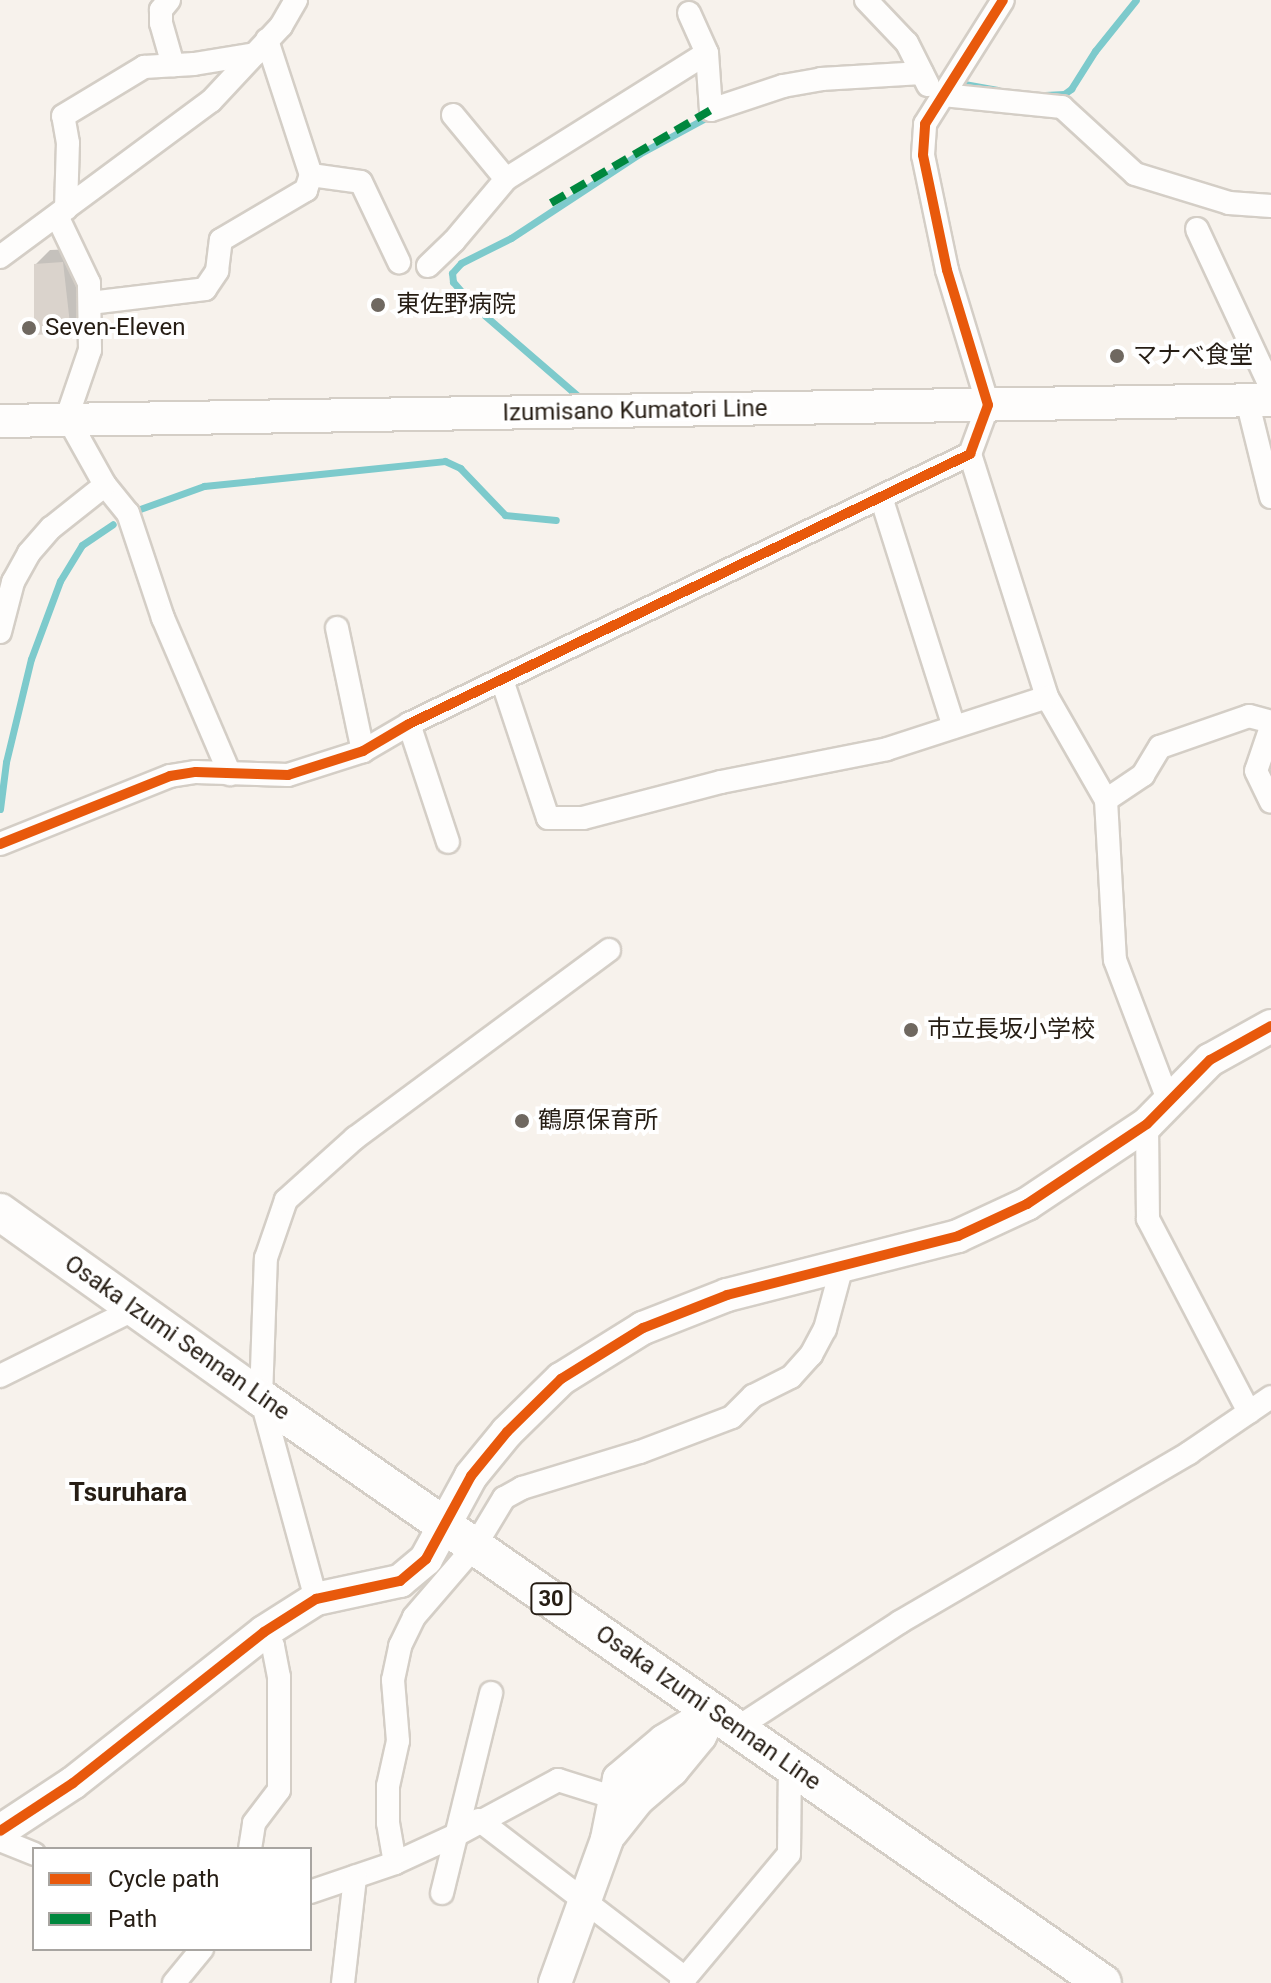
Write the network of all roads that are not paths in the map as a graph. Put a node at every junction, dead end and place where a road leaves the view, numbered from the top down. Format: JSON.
{"nodes":[{"id":1,"x":169,"y":0,"type":"edge"},
{"id":2,"x":296,"y":0,"type":"edge"},
{"id":3,"x":866,"y":0,"type":"edge"},
{"id":4,"x":1003,"y":0,"type":"edge"},
{"id":5,"x":689,"y":13,"type":"dead end"},
{"id":6,"x":261,"y":47,"type":"junction"},
{"id":7,"x":707,"y":53,"type":"junction"},
{"id":8,"x":173,"y":65,"type":"junction"},
{"id":9,"x":922,"y":73,"type":"junction"},
{"id":10,"x":940,"y":100,"type":"junction"},
{"id":11,"x":453,"y":115,"type":"dead end"},
{"id":12,"x":311,"y":175,"type":"junction"},
{"id":13,"x":506,"y":179,"type":"junction"},
{"id":14,"x":1271,"y":206,"type":"edge"},
{"id":15,"x":62,"y":212,"type":"junction"},
{"id":16,"x":1197,"y":229,"type":"dead end"},
{"id":17,"x":0,"y":257,"type":"edge"},
{"id":18,"x":399,"y":262,"type":"dead end"},
{"id":19,"x":428,"y":266,"type":"dead end"},
{"id":20,"x":90,"y":303,"type":"junction"},
{"id":21,"x":1263,"y":396,"type":"edge"},
{"id":22,"x":988,"y":405,"type":"junction"},
{"id":23,"x":67,"y":417,"type":"junction"},
{"id":24,"x":0,"y":421,"type":"edge"},
{"id":25,"x":970,"y":454,"type":"junction"},
{"id":26,"x":105,"y":485,"type":"junction"},
{"id":27,"x":881,"y":497,"type":"junction"},
{"id":28,"x":1271,"y":497,"type":"edge"},
{"id":29,"x":337,"y":628,"type":"dead end"},
{"id":30,"x":0,"y":632,"type":"edge"},
{"id":31,"x":502,"y":680,"type":"junction"},
{"id":32,"x":1047,"y":697,"type":"junction"},
{"id":33,"x":1271,"y":705,"type":"edge"},
{"id":34,"x":1264,"y":721,"type":"edge"},
{"id":35,"x":409,"y":724,"type":"junction"},
{"id":36,"x":954,"y":727,"type":"junction"},
{"id":37,"x":363,"y":751,"type":"junction"},
{"id":38,"x":230,"y":774,"type":"junction"},
{"id":39,"x":1106,"y":800,"type":"junction"},
{"id":40,"x":1271,"y":802,"type":"edge"},
{"id":41,"x":448,"y":842,"type":"dead end"},
{"id":42,"x":0,"y":844,"type":"edge"},
{"id":43,"x":609,"y":950,"type":"dead end"},
{"id":44,"x":1271,"y":1027,"type":"edge"},
{"id":45,"x":1158,"y":1113,"type":"junction"},
{"id":46,"x":0,"y":1212,"type":"edge"},
{"id":47,"x":842,"y":1266,"type":"junction"},
{"id":48,"x":135,"y":1309,"type":"junction"},
{"id":49,"x":0,"y":1376,"type":"edge"},
{"id":50,"x":1271,"y":1397,"type":"edge"},
{"id":51,"x":261,"y":1398,"type":"junction"},
{"id":52,"x":1249,"y":1412,"type":"junction"},
{"id":53,"x":445,"y":1525,"type":"junction"},
{"id":54,"x":475,"y":1546,"type":"junction"},
{"id":55,"x":316,"y":1599,"type":"junction"},
{"id":56,"x":264,"y":1632,"type":"junction"},
{"id":57,"x":491,"y":1693,"type":"dead end"},
{"id":58,"x":724,"y":1720,"type":"junction"},
{"id":59,"x":790,"y":1765,"type":"junction"},
{"id":60,"x":615,"y":1798,"type":"junction"},
{"id":61,"x":479,"y":1820,"type":"junction"},
{"id":62,"x":0,"y":1831,"type":"edge"},
{"id":63,"x":456,"y":1835,"type":"junction"},
{"id":64,"x":607,"y":1839,"type":"junction"},
{"id":65,"x":0,"y":1840,"type":"edge"},
{"id":66,"x":250,"y":1847,"type":"edge"},
{"id":67,"x":32,"y":1853,"type":"edge"},
{"id":68,"x":395,"y":1863,"type":"junction"},
{"id":69,"x":355,"y":1877,"type":"junction"},
{"id":70,"x":312,"y":1891,"type":"edge"},
{"id":71,"x":442,"y":1893,"type":"dead end"},
{"id":72,"x":584,"y":1899,"type":"junction"},
{"id":73,"x":200,"y":1951,"type":"edge"},
{"id":74,"x":683,"y":1980,"type":"edge"},
{"id":75,"x":174,"y":1983,"type":"edge"},
{"id":76,"x":343,"y":1983,"type":"edge"},
{"id":77,"x":555,"y":1983,"type":"edge"},
{"id":78,"x":1103,"y":1983,"type":"edge"}],
"edges":[{"from":1,"to":8,"type":"street"},
{"from":2,"to":6,"type":"street"},
{"from":3,"to":9,"type":"street"},
{"from":4,"to":10,"type":"street"},
{"from":5,"to":7,"type":"street"},
{"from":6,"to":8,"type":"street"},
{"from":6,"to":12,"type":"street"},
{"from":6,"to":15,"type":"street"},
{"from":7,"to":9,"type":"street"},
{"from":7,"to":13,"type":"street"},
{"from":8,"to":15,"type":"street"},
{"from":9,"to":10,"type":"street"},
{"from":10,"to":14,"type":"street"},
{"from":10,"to":22,"type":"street"},
{"from":11,"to":13,"type":"street"},
{"from":12,"to":18,"type":"street"},
{"from":12,"to":20,"type":"street"},
{"from":13,"to":19,"type":"street"},
{"from":15,"to":17,"type":"street"},
{"from":15,"to":20,"type":"street"},
{"from":16,"to":21,"type":"street"},
{"from":20,"to":23,"type":"street"},
{"from":21,"to":22,"type":"street","name":"Izumisano Kumatori Line"},
{"from":21,"to":28,"type":"street"},
{"from":22,"to":23,"type":"street","name":"Izumisano Kumatori Line"},
{"from":22,"to":25,"type":"street"},
{"from":23,"to":24,"type":"street","name":"Izumisano Kumatori Line"},
{"from":23,"to":26,"type":"street"},
{"from":25,"to":27,"type":"street"},
{"from":25,"to":32,"type":"street"},
{"from":26,"to":30,"type":"street"},
{"from":26,"to":38,"type":"street"},
{"from":27,"to":31,"type":"street"},
{"from":27,"to":36,"type":"street"},
{"from":29,"to":37,"type":"street"},
{"from":31,"to":35,"type":"street"},
{"from":31,"to":36,"type":"street"},
{"from":32,"to":36,"type":"street"},
{"from":32,"to":39,"type":"street"},
{"from":33,"to":34,"type":"street"},
{"from":34,"to":39,"type":"street"},
{"from":34,"to":40,"type":"street"},
{"from":35,"to":37,"type":"street"},
{"from":35,"to":41,"type":"street"},
{"from":37,"to":38,"type":"street"},
{"from":38,"to":42,"type":"street"},
{"from":39,"to":45,"type":"street"},
{"from":43,"to":51,"type":"street"},
{"from":44,"to":45,"type":"street"},
{"from":45,"to":47,"type":"street"},
{"from":45,"to":52,"type":"street"},
{"from":46,"to":48,"type":"main road","name":"Osaka Izumi Sennan Line","number":"30"},
{"from":47,"to":53,"type":"street"},
{"from":47,"to":54,"type":"street"},
{"from":48,"to":49,"type":"street"},
{"from":48,"to":51,"type":"main road","name":"Osaka Izumi Sennan Line","number":"30"},
{"from":50,"to":52,"type":"street"},
{"from":51,"to":53,"type":"main road","name":"Osaka Izumi Sennan Line","number":"30"},
{"from":51,"to":55,"type":"street"},
{"from":52,"to":58,"type":"street"},
{"from":53,"to":54,"type":"main road","name":"Osaka Izumi Sennan Line","number":"30"},
{"from":53,"to":55,"type":"street"},
{"from":54,"to":58,"type":"main road","name":"Osaka Izumi Sennan Line","number":"30"},
{"from":54,"to":68,"type":"street"},
{"from":55,"to":56,"type":"street"},
{"from":56,"to":62,"type":"street"},
{"from":56,"to":66,"type":"street"},
{"from":57,"to":63,"type":"street"},
{"from":58,"to":59,"type":"main road","name":"Osaka Izumi Sennan Line","number":"30"},
{"from":58,"to":60,"type":"street"},
{"from":58,"to":64,"type":"street"},
{"from":59,"to":74,"type":"street"},
{"from":59,"to":78,"type":"main road","name":"Osaka Izumi Sennan Line","number":"30"},
{"from":60,"to":61,"type":"street"},
{"from":60,"to":64,"type":"street"},
{"from":61,"to":63,"type":"street"},
{"from":61,"to":72,"type":"street"},
{"from":63,"to":68,"type":"street"},
{"from":63,"to":71,"type":"street"},
{"from":64,"to":72,"type":"street"},
{"from":65,"to":67,"type":"street"},
{"from":68,"to":69,"type":"street"},
{"from":69,"to":70,"type":"street"},
{"from":69,"to":76,"type":"street"},
{"from":72,"to":74,"type":"street"},
{"from":72,"to":77,"type":"street"},
{"from":73,"to":75,"type":"street"}]}
